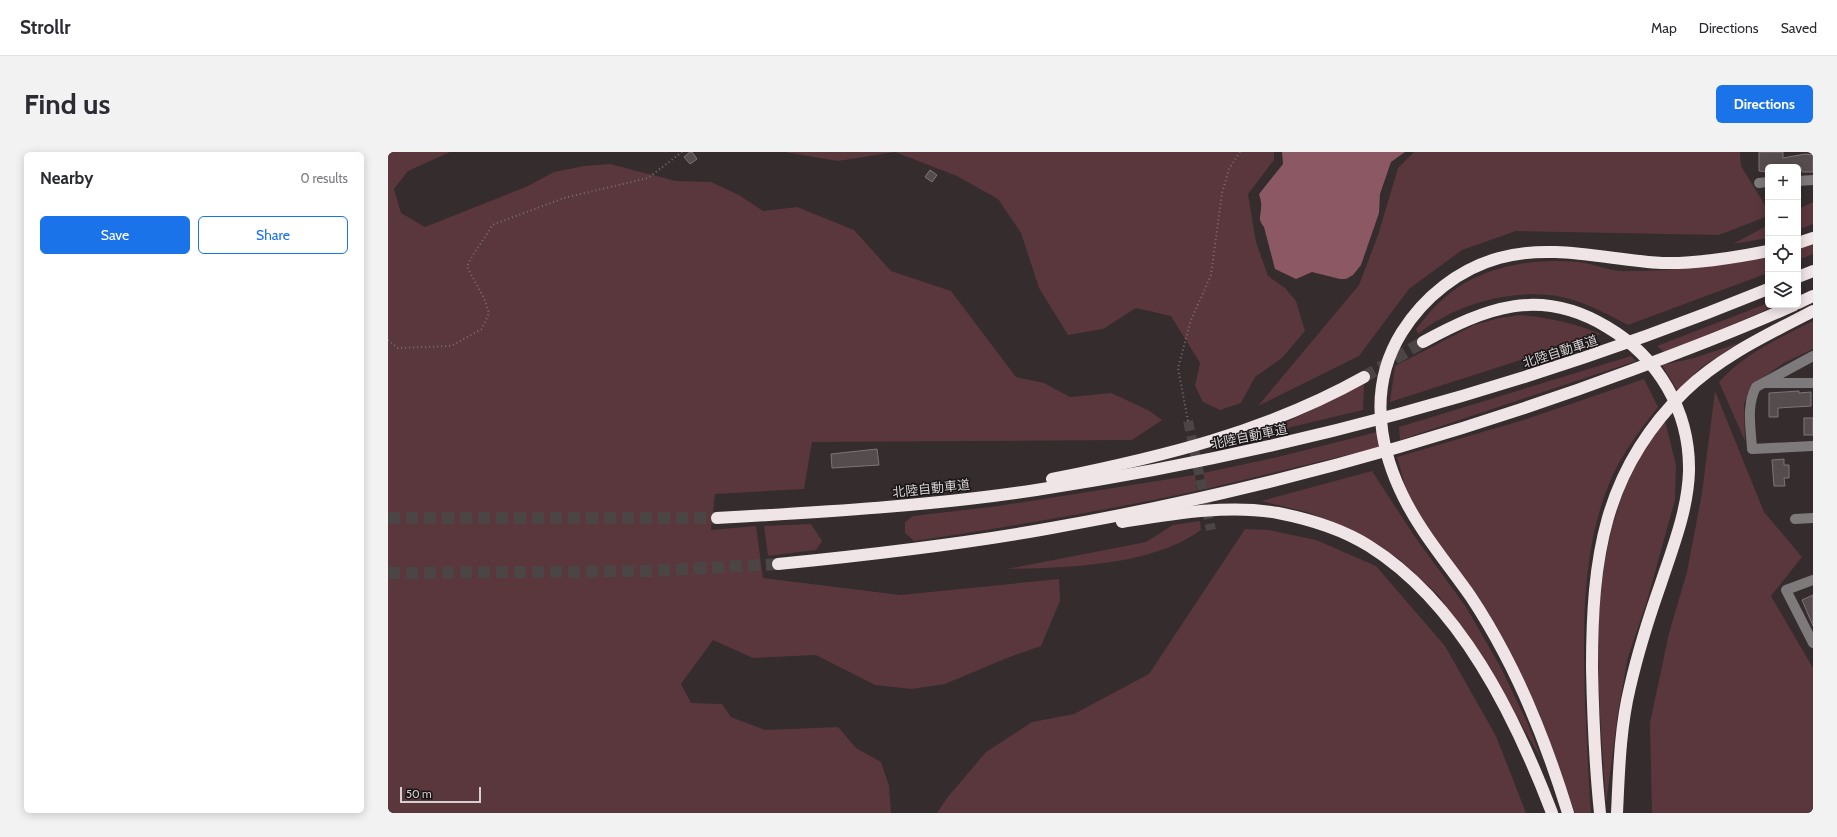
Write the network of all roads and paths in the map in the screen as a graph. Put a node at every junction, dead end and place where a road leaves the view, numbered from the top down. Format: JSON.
{"nodes":[{"id":1,"x":682,"y":152,"type":"edge"},
{"id":2,"x":1240,"y":152,"type":"edge"},
{"id":3,"x":1813,"y":180,"type":"edge"},
{"id":4,"x":1801,"y":181,"type":"edge"},
{"id":5,"x":1813,"y":238,"type":"edge"},
{"id":6,"x":1801,"y":242,"type":"edge"},
{"id":7,"x":1765,"y":252,"type":"edge"},
{"id":8,"x":1813,"y":271,"type":"edge"},
{"id":9,"x":1801,"y":276,"type":"edge"},
{"id":10,"x":1765,"y":290,"type":"edge"},
{"id":11,"x":1813,"y":296,"type":"edge"},
{"id":12,"x":1801,"y":302,"type":"edge"},
{"id":13,"x":1787,"y":308,"type":"edge"},
{"id":14,"x":1813,"y":311,"type":"edge"},
{"id":15,"x":388,"y":340,"type":"edge"},
{"id":16,"x":1423,"y":342,"type":"tunnel mouth"},
{"id":17,"x":1813,"y":356,"type":"edge"},
{"id":18,"x":1364,"y":378,"type":"tunnel mouth"},
{"id":19,"x":1813,"y":383,"type":"edge"},
{"id":20,"x":1763,"y":384,"type":"junction"},
{"id":21,"x":1188,"y":421,"type":"tunnel mouth"},
{"id":22,"x":1813,"y":446,"type":"edge"},
{"id":23,"x":941,"y":502,"type":"junction"},
{"id":24,"x":717,"y":518,"type":"tunnel mouth"},
{"id":25,"x":1813,"y":518,"type":"edge"},
{"id":26,"x":1794,"y":519,"type":"dead end"},
{"id":27,"x":864,"y":555,"type":"junction"},
{"id":28,"x":778,"y":564,"type":"tunnel mouth"},
{"id":29,"x":1813,"y":580,"type":"edge"},
{"id":30,"x":1813,"y":643,"type":"edge"},
{"id":31,"x":1552,"y":813,"type":"edge"},
{"id":32,"x":1568,"y":813,"type":"edge"},
{"id":33,"x":1600,"y":813,"type":"edge"},
{"id":34,"x":1617,"y":813,"type":"edge"}],
"edges":[{"from":1,"to":15,"type":"path"},
{"from":2,"to":21,"type":"path"},
{"from":3,"to":4,"type":"street"},
{"from":5,"to":6,"type":"highway"},
{"from":7,"to":32,"type":"highway"},
{"from":8,"to":9,"type":"highway"},
{"from":10,"to":23,"type":"highway","name":"北陸自動車道"},
{"from":11,"to":12,"type":"highway"},
{"from":13,"to":27,"type":"highway"},
{"from":14,"to":33,"type":"highway"},
{"from":16,"to":34,"type":"highway"},
{"from":17,"to":20,"type":"street"},
{"from":18,"to":23,"type":"highway"},
{"from":19,"to":20,"type":"street"},
{"from":20,"to":22,"type":"street"},
{"from":23,"to":24,"type":"highway","name":"北陸自動車道"},
{"from":25,"to":26,"type":"street"},
{"from":27,"to":28,"type":"highway"},
{"from":27,"to":31,"type":"highway"},
{"from":29,"to":30,"type":"street"}]}
